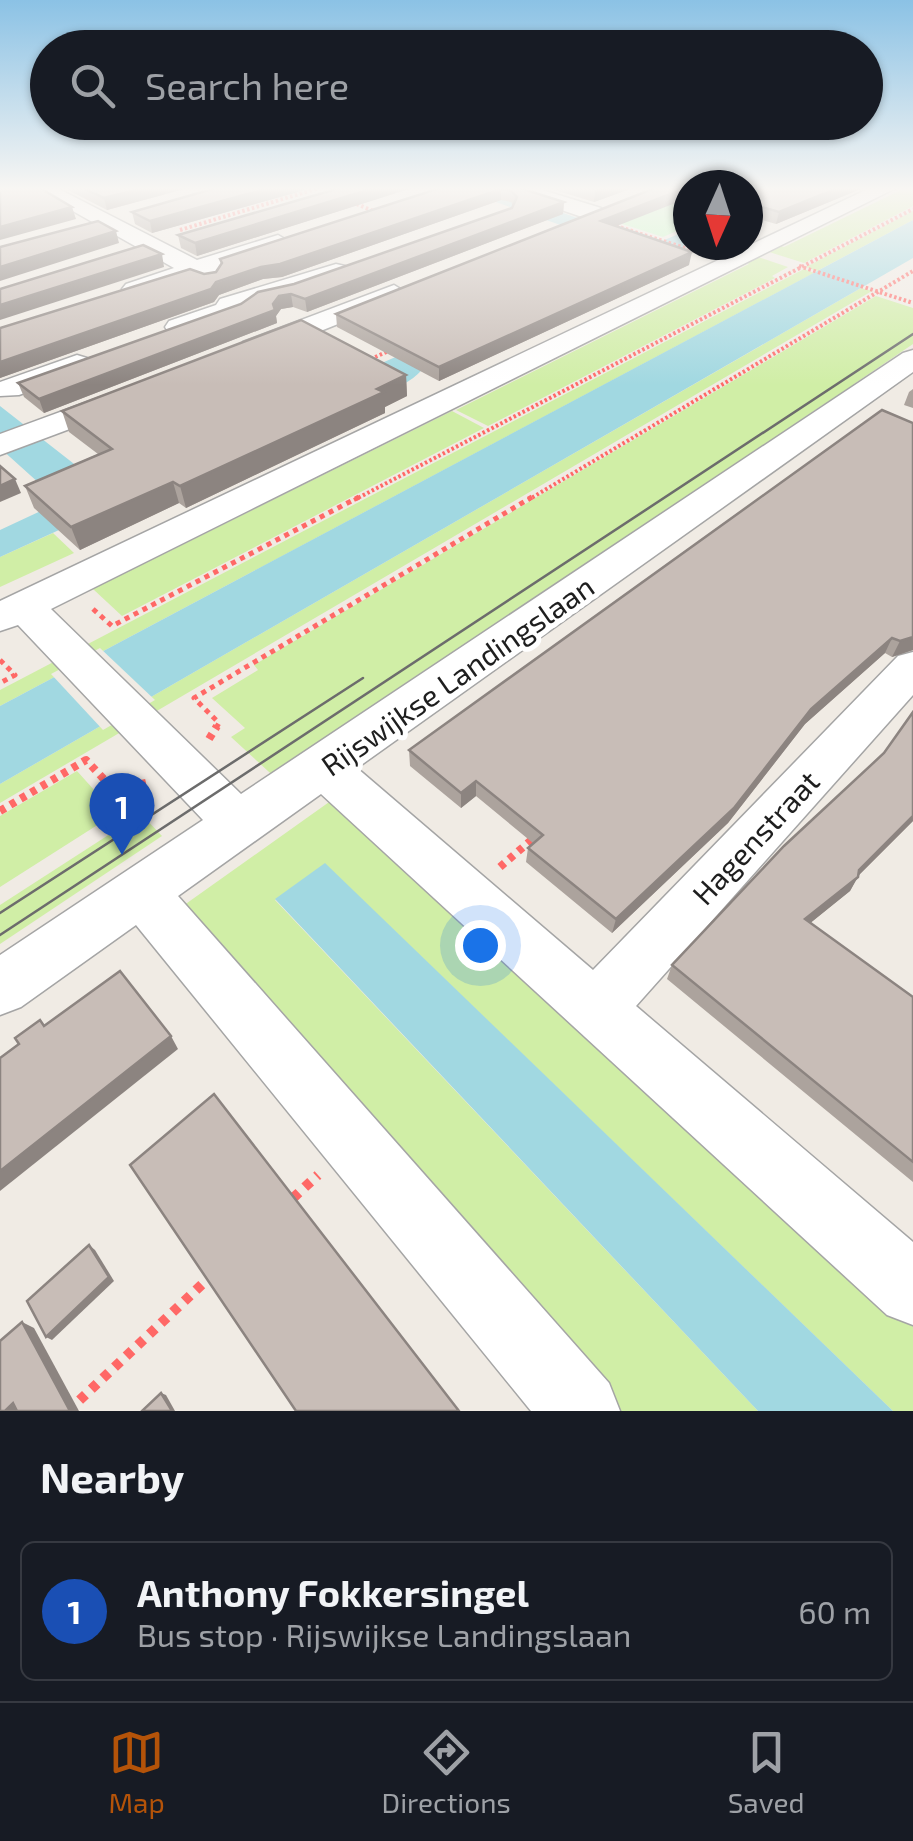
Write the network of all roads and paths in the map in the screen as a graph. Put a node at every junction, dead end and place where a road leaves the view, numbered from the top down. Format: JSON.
{"nodes":[{"id":1,"x":131,"y":254,"type":"edge"},
{"id":2,"x":165,"y":254,"type":"edge"},
{"id":3,"x":242,"y":254,"type":"edge"},
{"id":4,"x":742,"y":254,"type":"edge"},
{"id":5,"x":827,"y":254,"type":"edge"},
{"id":6,"x":119,"y":257,"type":"edge"},
{"id":7,"x":363,"y":261,"type":"edge"},
{"id":8,"x":802,"y":267,"type":"junction"},
{"id":9,"x":195,"y":269,"type":"junction"},
{"id":10,"x":913,"y":271,"type":"edge"},
{"id":11,"x":422,"y":282,"type":"edge"},
{"id":12,"x":878,"y":292,"type":"junction"},
{"id":13,"x":110,"y":297,"type":"edge"},
{"id":14,"x":249,"y":297,"type":"junction"},
{"id":15,"x":913,"y":303,"type":"edge"},
{"id":16,"x":306,"y":327,"type":"junction"},
{"id":17,"x":150,"y":338,"type":"edge"},
{"id":18,"x":338,"y":343,"type":"edge"},
{"id":19,"x":396,"y":348,"type":"edge"},
{"id":20,"x":98,"y":357,"type":"edge"},
{"id":21,"x":913,"y":359,"type":"edge"},
{"id":22,"x":219,"y":361,"type":"edge"},
{"id":23,"x":352,"y":367,"type":"edge"},
{"id":24,"x":151,"y":387,"type":"edge"},
{"id":25,"x":8,"y":389,"type":"dead end"},
{"id":26,"x":0,"y":445,"type":"edge"},
{"id":27,"x":25,"y":619,"type":"edge"},
{"id":28,"x":0,"y":660,"type":"edge"},
{"id":29,"x":913,"y":667,"type":"edge"},
{"id":30,"x":0,"y":683,"type":"edge"},
{"id":31,"x":324,"y":768,"type":"junction"},
{"id":32,"x":189,"y":772,"type":"junction"},
{"id":33,"x":0,"y":811,"type":"edge"},
{"id":34,"x":240,"y":825,"type":"junction"},
{"id":35,"x":538,"y":834,"type":"edge"},
{"id":36,"x":496,"y":872,"type":"dead end"},
{"id":37,"x":140,"y":891,"type":"junction"},
{"id":38,"x":0,"y":988,"type":"edge"},
{"id":39,"x":598,"y":1007,"type":"junction"},
{"id":40,"x":222,"y":1265,"type":"edge"},
{"id":41,"x":913,"y":1288,"type":"edge"},
{"id":42,"x":68,"y":1411,"type":"edge"},
{"id":43,"x":581,"y":1411,"type":"edge"}],
"edges":[{"from":1,"to":6,"type":"street"},
{"from":2,"to":9,"type":"street"},
{"from":3,"to":9,"type":"street"},
{"from":4,"to":27,"type":"street"},
{"from":5,"to":8,"type":"path"},
{"from":7,"to":14,"type":"street"},
{"from":8,"to":12,"type":"path"},
{"from":8,"to":27,"type":"path"},
{"from":9,"to":13,"type":"street"},
{"from":9,"to":14,"type":"street"},
{"from":10,"to":12,"type":"path"},
{"from":11,"to":16,"type":"street"},
{"from":12,"to":15,"type":"path"},
{"from":12,"to":32,"type":"path"},
{"from":14,"to":16,"type":"street"},
{"from":14,"to":17,"type":"street"},
{"from":16,"to":18,"type":"street"},
{"from":16,"to":22,"type":"street"},
{"from":19,"to":23,"type":"path"},
{"from":20,"to":25,"type":"street"},
{"from":21,"to":31,"type":"street","name":"Rijswijkse Landingslaan"},
{"from":24,"to":26,"type":"street"},
{"from":27,"to":32,"type":"street"},
{"from":28,"to":30,"type":"path"},
{"from":29,"to":39,"type":"street","name":"Hagenstraat"},
{"from":31,"to":34,"type":"street","name":"Rijswijkse Landingslaan"},
{"from":31,"to":39,"type":"street"},
{"from":32,"to":33,"type":"path"},
{"from":32,"to":34,"type":"street"},
{"from":34,"to":37,"type":"street","name":"Rijswijkse Landingslaan"},
{"from":35,"to":36,"type":"path"},
{"from":37,"to":38,"type":"street","name":"Rijswijkse Landingslaan"},
{"from":37,"to":43,"type":"street"},
{"from":39,"to":41,"type":"street"},
{"from":40,"to":42,"type":"path"}]}
